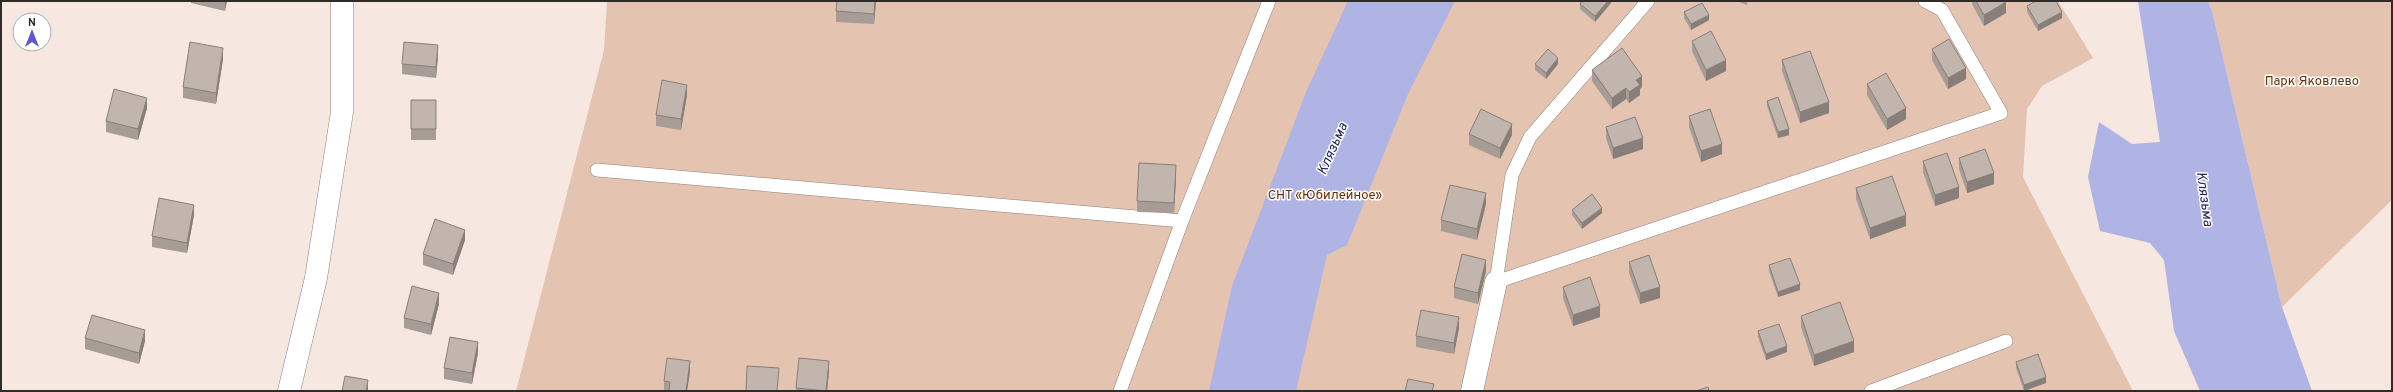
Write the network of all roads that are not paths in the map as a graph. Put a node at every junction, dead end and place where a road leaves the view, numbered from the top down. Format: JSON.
{"nodes":[{"id":1,"x":342,"y":1,"type":"edge"},
{"id":2,"x":1269,"y":1,"type":"edge"},
{"id":3,"x":1648,"y":1,"type":"edge"},
{"id":4,"x":1925,"y":1,"type":"edge"},
{"id":5,"x":597,"y":170,"type":"dead end"},
{"id":6,"x":1182,"y":221,"type":"junction"},
{"id":7,"x":1496,"y":282,"type":"junction"},
{"id":8,"x":2006,"y":341,"type":"dead end"},
{"id":9,"x":289,"y":391,"type":"edge"},
{"id":10,"x":1120,"y":391,"type":"edge"},
{"id":11,"x":1472,"y":391,"type":"edge"},
{"id":12,"x":1871,"y":391,"type":"edge"}],
"edges":[{"from":1,"to":9,"type":"main road"},
{"from":2,"to":6,"type":"lane"},
{"from":3,"to":7,"type":"lane"},
{"from":4,"to":7,"type":"lane"},
{"from":5,"to":6,"type":"lane"},
{"from":6,"to":10,"type":"lane"},
{"from":7,"to":11,"type":"main road"},
{"from":8,"to":12,"type":"lane"}]}
